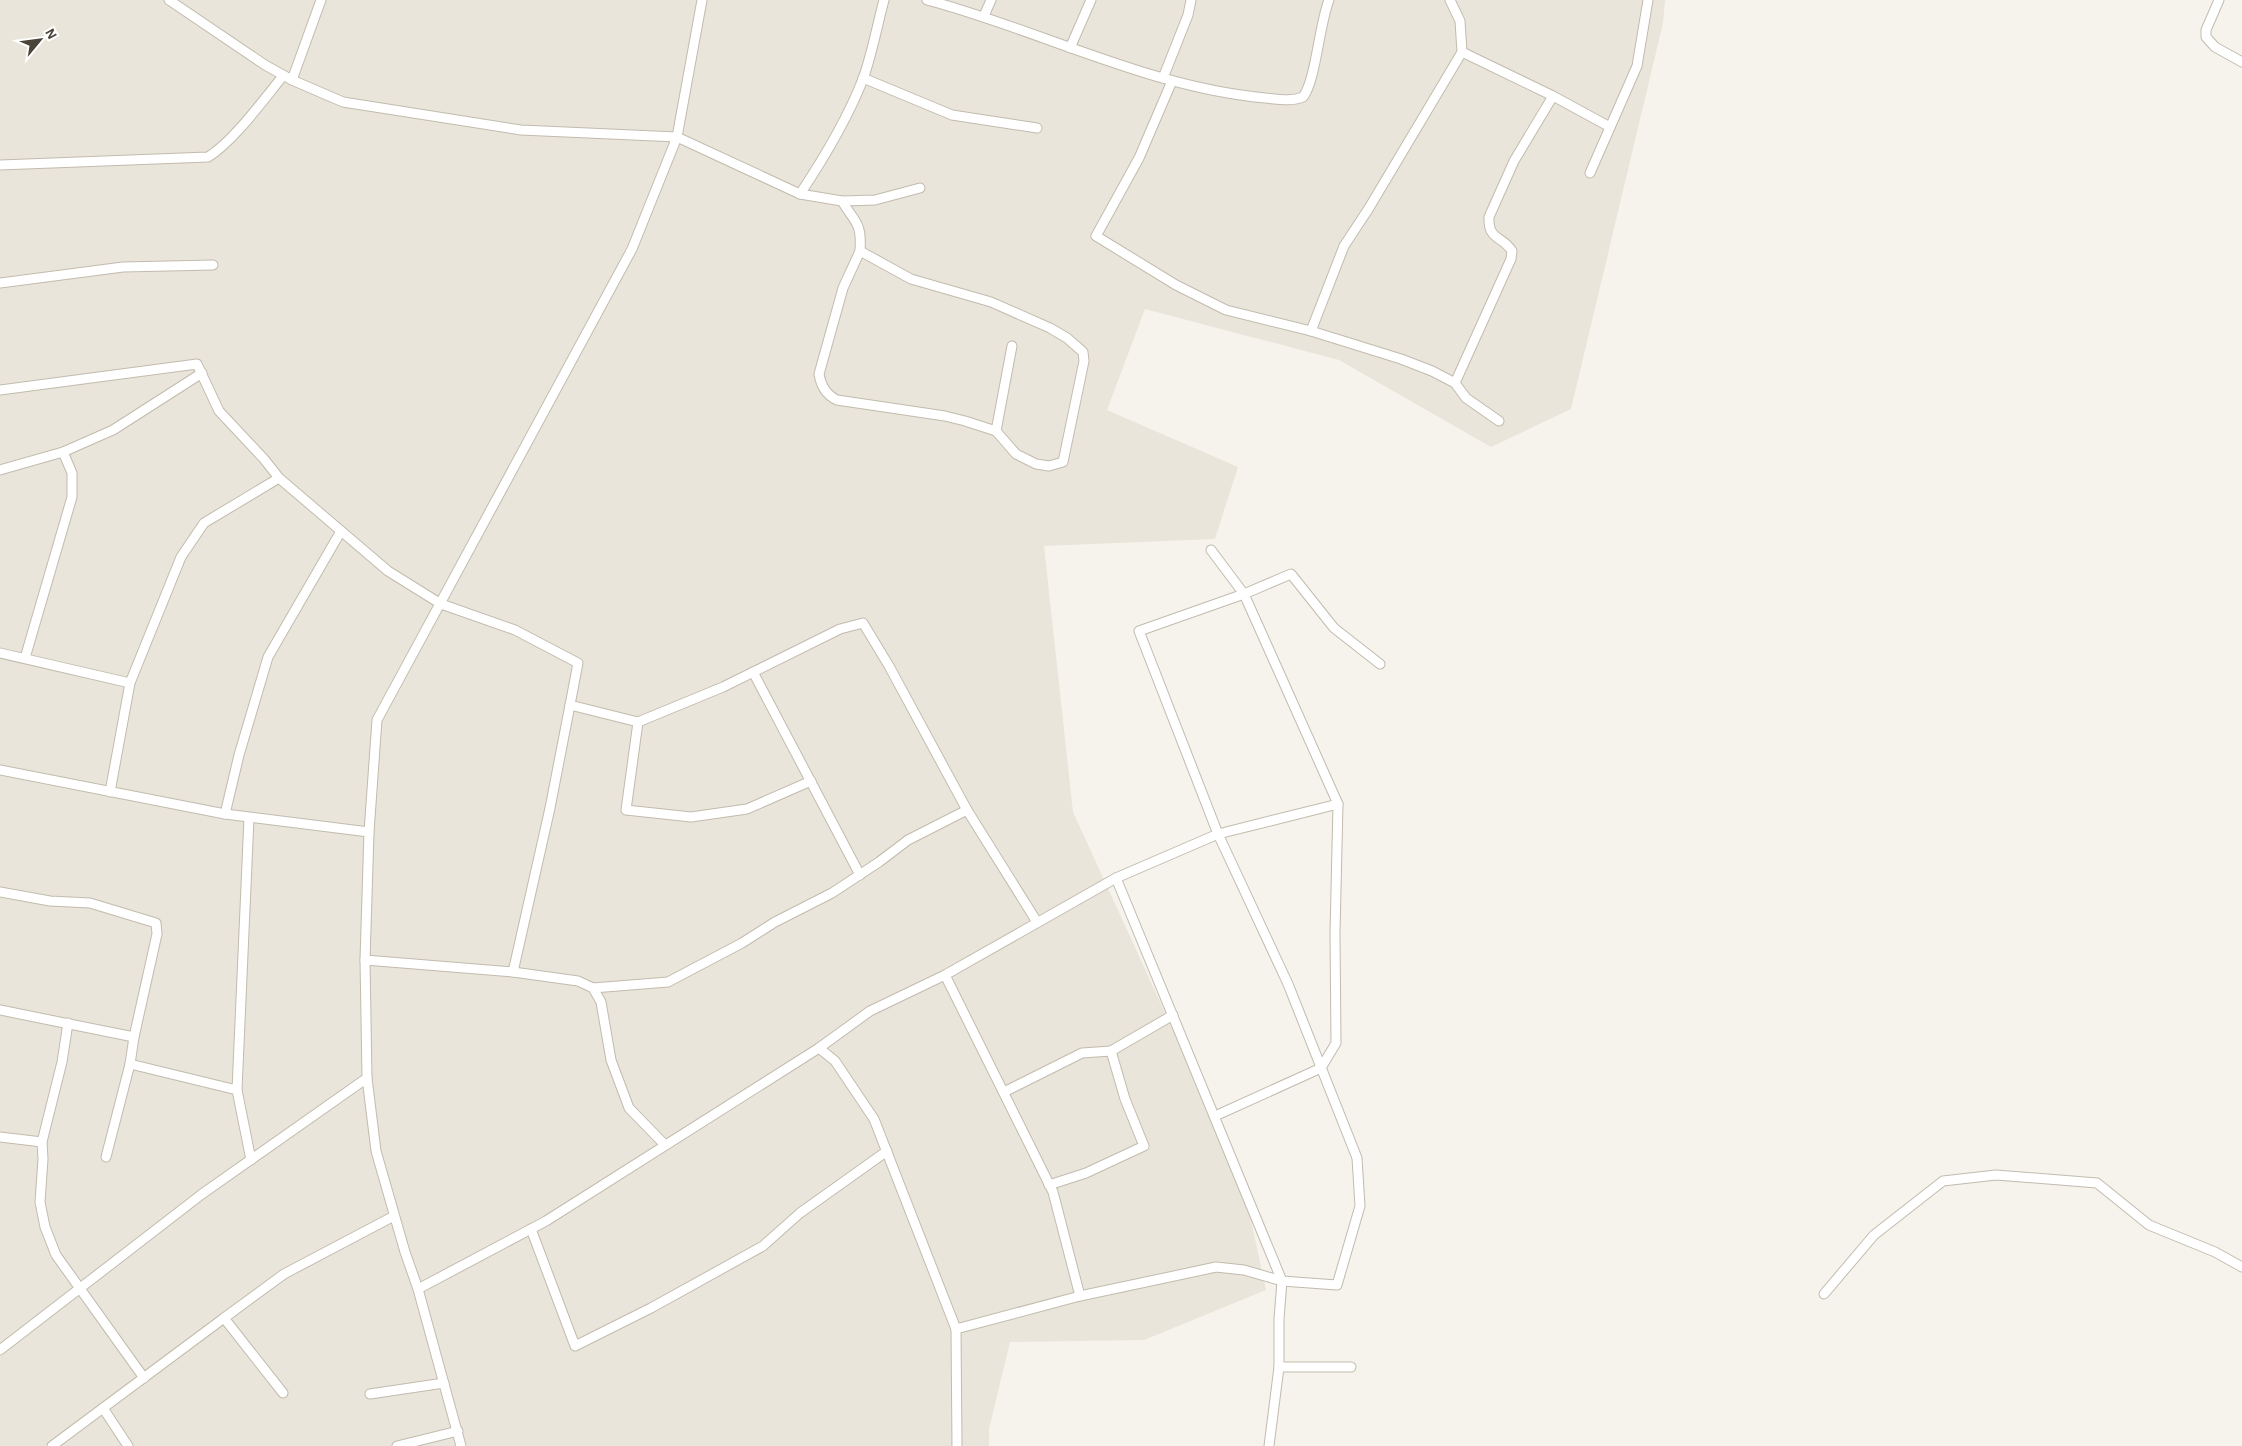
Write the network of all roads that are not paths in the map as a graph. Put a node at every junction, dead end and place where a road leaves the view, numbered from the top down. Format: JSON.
{"nodes":[{"id":1,"x":169,"y":0,"type":"edge"},
{"id":2,"x":321,"y":0,"type":"edge"},
{"id":3,"x":702,"y":0,"type":"edge"},
{"id":4,"x":884,"y":0,"type":"edge"},
{"id":5,"x":927,"y":0,"type":"edge"},
{"id":6,"x":991,"y":0,"type":"edge"},
{"id":7,"x":1091,"y":0,"type":"edge"},
{"id":8,"x":1191,"y":0,"type":"edge"},
{"id":9,"x":1329,"y":0,"type":"edge"},
{"id":10,"x":1450,"y":0,"type":"edge"},
{"id":11,"x":1648,"y":0,"type":"edge"},
{"id":12,"x":2219,"y":0,"type":"edge"},
{"id":13,"x":984,"y":16,"type":"junction"},
{"id":14,"x":1070,"y":48,"type":"junction"},
{"id":15,"x":1462,"y":52,"type":"junction"},
{"id":16,"x":2242,"y":62,"type":"edge"},
{"id":17,"x":287,"y":78,"type":"junction"},
{"id":18,"x":863,"y":78,"type":"junction"},
{"id":19,"x":1168,"y":80,"type":"junction"},
{"id":20,"x":1552,"y":96,"type":"junction"},
{"id":21,"x":1610,"y":127,"type":"junction"},
{"id":22,"x":1037,"y":128,"type":"dead end"},
{"id":23,"x":677,"y":137,"type":"junction"},
{"id":24,"x":0,"y":165,"type":"edge"},
{"id":25,"x":1590,"y":173,"type":"dead end"},
{"id":26,"x":920,"y":188,"type":"dead end"},
{"id":27,"x":800,"y":194,"type":"junction"},
{"id":28,"x":842,"y":201,"type":"junction"},
{"id":29,"x":860,"y":251,"type":"junction"},
{"id":30,"x":213,"y":265,"type":"dead end"},
{"id":31,"x":0,"y":283,"type":"edge"},
{"id":32,"x":1311,"y":331,"type":"junction"},
{"id":33,"x":1012,"y":346,"type":"dead end"},
{"id":34,"x":202,"y":373,"type":"junction"},
{"id":35,"x":1455,"y":383,"type":"junction"},
{"id":36,"x":0,"y":390,"type":"edge"},
{"id":37,"x":1499,"y":421,"type":"dead end"},
{"id":38,"x":996,"y":431,"type":"junction"},
{"id":39,"x":63,"y":452,"type":"junction"},
{"id":40,"x":0,"y":470,"type":"edge"},
{"id":41,"x":279,"y":478,"type":"junction"},
{"id":42,"x":341,"y":531,"type":"junction"},
{"id":43,"x":1211,"y":550,"type":"dead end"},
{"id":44,"x":1244,"y":594,"type":"junction"},
{"id":45,"x":441,"y":604,"type":"junction"},
{"id":46,"x":0,"y":653,"type":"edge"},
{"id":47,"x":25,"y":658,"type":"junction"},
{"id":48,"x":1380,"y":664,"type":"dead end"},
{"id":49,"x":753,"y":672,"type":"junction"},
{"id":50,"x":130,"y":683,"type":"junction"},
{"id":51,"x":570,"y":705,"type":"junction"},
{"id":52,"x":638,"y":722,"type":"junction"},
{"id":53,"x":0,"y":770,"type":"edge"},
{"id":54,"x":811,"y":781,"type":"junction"},
{"id":55,"x":110,"y":792,"type":"junction"},
{"id":56,"x":1338,"y":804,"type":"junction"},
{"id":57,"x":967,"y":810,"type":"junction"},
{"id":58,"x":225,"y":814,"type":"junction"},
{"id":59,"x":249,"y":818,"type":"junction"},
{"id":60,"x":369,"y":832,"type":"junction"},
{"id":61,"x":1218,"y":834,"type":"junction"},
{"id":62,"x":860,"y":875,"type":"junction"},
{"id":63,"x":1116,"y":878,"type":"junction"},
{"id":64,"x":0,"y":892,"type":"edge"},
{"id":65,"x":1037,"y":922,"type":"junction"},
{"id":66,"x":365,"y":960,"type":"junction"},
{"id":67,"x":513,"y":972,"type":"junction"},
{"id":68,"x":945,"y":975,"type":"junction"},
{"id":69,"x":593,"y":988,"type":"junction"},
{"id":70,"x":0,"y":1010,"type":"edge"},
{"id":71,"x":1173,"y":1016,"type":"junction"},
{"id":72,"x":68,"y":1023,"type":"junction"},
{"id":73,"x":134,"y":1037,"type":"junction"},
{"id":74,"x":819,"y":1048,"type":"junction"},
{"id":75,"x":1111,"y":1051,"type":"junction"},
{"id":76,"x":130,"y":1064,"type":"junction"},
{"id":77,"x":1321,"y":1068,"type":"junction"},
{"id":78,"x":367,"y":1078,"type":"junction"},
{"id":79,"x":237,"y":1090,"type":"junction"},
{"id":80,"x":1004,"y":1092,"type":"junction"},
{"id":81,"x":1216,"y":1116,"type":"junction"},
{"id":82,"x":0,"y":1137,"type":"edge"},
{"id":83,"x":42,"y":1142,"type":"junction"},
{"id":84,"x":665,"y":1145,"type":"junction"},
{"id":85,"x":887,"y":1152,"type":"junction"},
{"id":86,"x":106,"y":1157,"type":"dead end"},
{"id":87,"x":251,"y":1160,"type":"junction"},
{"id":88,"x":1049,"y":1185,"type":"junction"},
{"id":89,"x":394,"y":1216,"type":"junction"},
{"id":90,"x":531,"y":1229,"type":"junction"},
{"id":91,"x":2242,"y":1267,"type":"edge"},
{"id":92,"x":1282,"y":1281,"type":"junction"},
{"id":93,"x":79,"y":1289,"type":"junction"},
{"id":94,"x":418,"y":1289,"type":"junction"},
{"id":95,"x":1824,"y":1294,"type":"dead end"},
{"id":96,"x":1080,"y":1296,"type":"junction"},
{"id":97,"x":224,"y":1318,"type":"junction"},
{"id":98,"x":956,"y":1329,"type":"junction"},
{"id":99,"x":0,"y":1350,"type":"edge"},
{"id":100,"x":1279,"y":1367,"type":"junction"},
{"id":101,"x":1351,"y":1367,"type":"dead end"},
{"id":102,"x":144,"y":1378,"type":"junction"},
{"id":103,"x":444,"y":1383,"type":"junction"},
{"id":104,"x":283,"y":1393,"type":"dead end"},
{"id":105,"x":370,"y":1394,"type":"dead end"},
{"id":106,"x":103,"y":1408,"type":"junction"},
{"id":107,"x":458,"y":1432,"type":"junction"},
{"id":108,"x":52,"y":1446,"type":"edge"},
{"id":109,"x":128,"y":1446,"type":"edge"},
{"id":110,"x":397,"y":1446,"type":"edge"},
{"id":111,"x":461,"y":1446,"type":"edge"},
{"id":112,"x":957,"y":1446,"type":"edge"},
{"id":113,"x":1269,"y":1446,"type":"edge"}],
"edges":[{"from":1,"to":17,"type":"street"},
{"from":2,"to":17,"type":"street"},
{"from":3,"to":23,"type":"street"},
{"from":4,"to":18,"type":"street"},
{"from":5,"to":13,"type":"street"},
{"from":6,"to":13,"type":"street"},
{"from":7,"to":14,"type":"street"},
{"from":8,"to":19,"type":"street"},
{"from":9,"to":19,"type":"street"},
{"from":10,"to":15,"type":"street"},
{"from":11,"to":21,"type":"street"},
{"from":12,"to":16,"type":"street"},
{"from":13,"to":14,"type":"street"},
{"from":14,"to":19,"type":"street"},
{"from":15,"to":20,"type":"street"},
{"from":15,"to":32,"type":"street"},
{"from":17,"to":23,"type":"street"},
{"from":17,"to":24,"type":"street"},
{"from":18,"to":22,"type":"street"},
{"from":18,"to":27,"type":"street"},
{"from":19,"to":32,"type":"street"},
{"from":20,"to":21,"type":"street"},
{"from":20,"to":35,"type":"street"},
{"from":21,"to":25,"type":"street"},
{"from":23,"to":27,"type":"street"},
{"from":23,"to":45,"type":"street"},
{"from":26,"to":28,"type":"street"},
{"from":27,"to":28,"type":"street"},
{"from":28,"to":29,"type":"street"},
{"from":29,"to":38,"type":"street"},
{"from":29,"to":38,"type":"street"},
{"from":30,"to":31,"type":"street"},
{"from":32,"to":35,"type":"street"},
{"from":33,"to":38,"type":"street"},
{"from":34,"to":36,"type":"street"},
{"from":34,"to":39,"type":"street"},
{"from":34,"to":41,"type":"street"},
{"from":35,"to":37,"type":"street"},
{"from":39,"to":40,"type":"street"},
{"from":39,"to":47,"type":"street"},
{"from":41,"to":42,"type":"street"},
{"from":41,"to":50,"type":"street"},
{"from":42,"to":45,"type":"street"},
{"from":42,"to":58,"type":"street"},
{"from":43,"to":44,"type":"street"},
{"from":44,"to":48,"type":"street"},
{"from":44,"to":56,"type":"street"},
{"from":44,"to":61,"type":"street"},
{"from":45,"to":51,"type":"street"},
{"from":45,"to":60,"type":"street"},
{"from":46,"to":47,"type":"street"},
{"from":47,"to":50,"type":"street"},
{"from":49,"to":52,"type":"street"},
{"from":49,"to":54,"type":"street"},
{"from":49,"to":57,"type":"street"},
{"from":50,"to":55,"type":"street"},
{"from":51,"to":52,"type":"street"},
{"from":51,"to":67,"type":"street"},
{"from":52,"to":54,"type":"street"},
{"from":53,"to":55,"type":"street"},
{"from":54,"to":62,"type":"street"},
{"from":55,"to":58,"type":"street"},
{"from":56,"to":61,"type":"street"},
{"from":56,"to":77,"type":"street"},
{"from":57,"to":62,"type":"street"},
{"from":57,"to":65,"type":"street"},
{"from":58,"to":59,"type":"street"},
{"from":59,"to":60,"type":"street"},
{"from":59,"to":79,"type":"street"},
{"from":60,"to":66,"type":"street"},
{"from":61,"to":63,"type":"street"},
{"from":61,"to":77,"type":"street"},
{"from":62,"to":69,"type":"street"},
{"from":63,"to":65,"type":"street"},
{"from":63,"to":71,"type":"street"},
{"from":64,"to":73,"type":"street"},
{"from":65,"to":68,"type":"street"},
{"from":66,"to":67,"type":"street"},
{"from":66,"to":78,"type":"street"},
{"from":67,"to":69,"type":"street"},
{"from":68,"to":74,"type":"street"},
{"from":68,"to":80,"type":"street"},
{"from":69,"to":84,"type":"street"},
{"from":70,"to":72,"type":"street"},
{"from":71,"to":75,"type":"street"},
{"from":71,"to":81,"type":"street"},
{"from":72,"to":73,"type":"street"},
{"from":72,"to":83,"type":"street"},
{"from":73,"to":76,"type":"street"},
{"from":74,"to":84,"type":"street"},
{"from":74,"to":85,"type":"street"},
{"from":75,"to":80,"type":"street"},
{"from":75,"to":88,"type":"street"},
{"from":76,"to":79,"type":"street"},
{"from":76,"to":86,"type":"street"},
{"from":77,"to":81,"type":"street"},
{"from":77,"to":92,"type":"street"},
{"from":78,"to":87,"type":"street"},
{"from":78,"to":89,"type":"street"},
{"from":79,"to":87,"type":"street"},
{"from":80,"to":88,"type":"street"},
{"from":81,"to":92,"type":"street"},
{"from":82,"to":83,"type":"street"},
{"from":83,"to":93,"type":"street"},
{"from":84,"to":90,"type":"street"},
{"from":85,"to":90,"type":"street"},
{"from":85,"to":98,"type":"street"},
{"from":87,"to":93,"type":"street"},
{"from":88,"to":96,"type":"street"},
{"from":89,"to":94,"type":"street"},
{"from":89,"to":97,"type":"street"},
{"from":90,"to":94,"type":"street"},
{"from":91,"to":95,"type":"street"},
{"from":92,"to":96,"type":"street"},
{"from":92,"to":100,"type":"street"},
{"from":93,"to":99,"type":"street"},
{"from":93,"to":102,"type":"street"},
{"from":94,"to":103,"type":"street"},
{"from":96,"to":98,"type":"street"},
{"from":97,"to":102,"type":"street"},
{"from":97,"to":104,"type":"street"},
{"from":98,"to":112,"type":"street"},
{"from":100,"to":101,"type":"street"},
{"from":100,"to":113,"type":"street"},
{"from":102,"to":106,"type":"street"},
{"from":103,"to":105,"type":"street"},
{"from":103,"to":107,"type":"street"},
{"from":106,"to":108,"type":"street"},
{"from":106,"to":109,"type":"street"},
{"from":107,"to":110,"type":"street"},
{"from":107,"to":111,"type":"street"}]}
